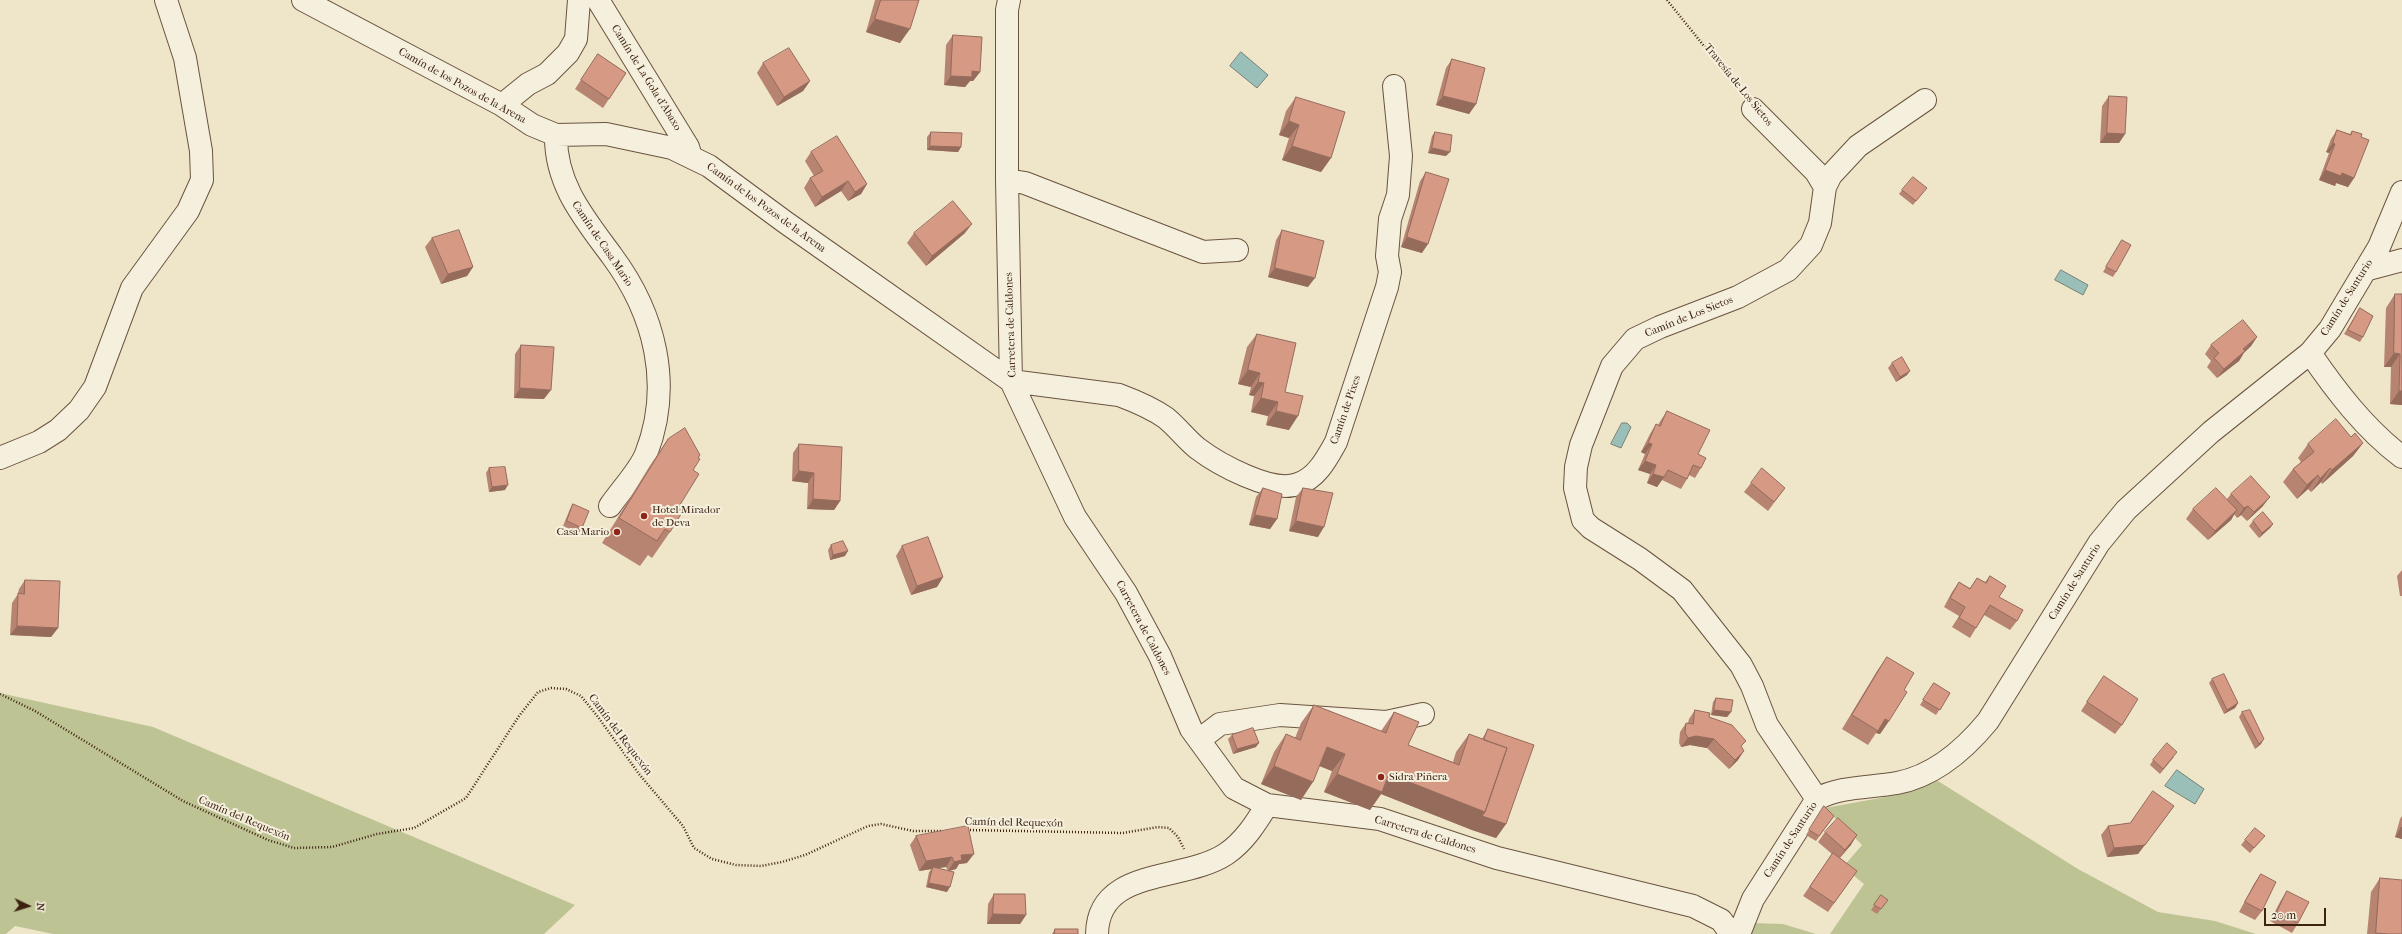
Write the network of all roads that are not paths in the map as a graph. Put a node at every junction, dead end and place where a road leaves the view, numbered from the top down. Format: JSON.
{"nodes":[{"id":1,"x":166,"y":0,"type":"edge"},
{"id":2,"x":303,"y":0,"type":"edge"},
{"id":3,"x":579,"y":0,"type":"edge"},
{"id":4,"x":598,"y":0,"type":"edge"},
{"id":5,"x":1009,"y":0,"type":"edge"},
{"id":6,"x":1394,"y":86,"type":"dead end"},
{"id":7,"x":1925,"y":100,"type":"dead end"},
{"id":8,"x":502,"y":105,"type":"junction"},
{"id":9,"x":1754,"y":108,"type":"road end"},
{"id":10,"x":556,"y":135,"type":"junction"},
{"id":11,"x":691,"y":157,"type":"junction"},
{"id":12,"x":1007,"y":180,"type":"junction"},
{"id":13,"x":1825,"y":187,"type":"junction"},
{"id":14,"x":2402,"y":192,"type":"edge"},
{"id":15,"x":1237,"y":250,"type":"dead end"},
{"id":16,"x":2402,"y":260,"type":"edge"},
{"id":17,"x":2365,"y":270,"type":"junction"},
{"id":18,"x":2310,"y":353,"type":"junction"},
{"id":19,"x":1012,"y":381,"type":"junction"},
{"id":20,"x":2402,"y":457,"type":"edge"},
{"id":21,"x":0,"y":458,"type":"edge"},
{"id":22,"x":610,"y":506,"type":"dead end"},
{"id":23,"x":1423,"y":714,"type":"dead end"},
{"id":24,"x":1200,"y":740,"type":"junction"},
{"id":25,"x":1816,"y":799,"type":"junction"},
{"id":26,"x":1267,"y":805,"type":"junction"},
{"id":27,"x":1096,"y":934,"type":"edge"},
{"id":28,"x":1731,"y":934,"type":"edge"},
{"id":29,"x":1739,"y":934,"type":"edge"}],
"edges":[{"from":1,"to":21,"type":"street"},
{"from":2,"to":8,"type":"street","name":"Camín de los Pozos de la Arena"},
{"from":3,"to":8,"type":"street"},
{"from":4,"to":11,"type":"street","name":"Camín de La Gola d'Abaxo"},
{"from":5,"to":12,"type":"street","name":"Carretera de Caldones"},
{"from":6,"to":19,"type":"street","name":"Camín de Pixes"},
{"from":7,"to":13,"type":"street","name":"Camín de Los Sietos"},
{"from":8,"to":10,"type":"street","name":"Camín de los Pozos de la Arena"},
{"from":9,"to":13,"type":"street","name":"Travesía de Los Sietos"},
{"from":10,"to":11,"type":"street","name":"Camín de los Pozos de la Arena"},
{"from":10,"to":22,"type":"street","name":"Camín de Casa Mario"},
{"from":11,"to":19,"type":"street","name":"Camín de los Pozos de la Arena"},
{"from":12,"to":15,"type":"street"},
{"from":12,"to":19,"type":"street","name":"Carretera de Caldones"},
{"from":13,"to":25,"type":"street","name":"Camín de Los Sietos"},
{"from":14,"to":17,"type":"street","name":"Camín de Santurio"},
{"from":16,"to":17,"type":"street"},
{"from":17,"to":18,"type":"street","name":"Camín de Santurio"},
{"from":18,"to":20,"type":"street"},
{"from":18,"to":25,"type":"street","name":"Camín de Santurio"},
{"from":19,"to":24,"type":"street","name":"Carretera de Caldones"},
{"from":23,"to":24,"type":"street"},
{"from":24,"to":26,"type":"street","name":"Carretera de Caldones"},
{"from":25,"to":29,"type":"street","name":"Camín de Santurio"},
{"from":26,"to":27,"type":"street"},
{"from":26,"to":28,"type":"street","name":"Carretera de Caldones"}]}
